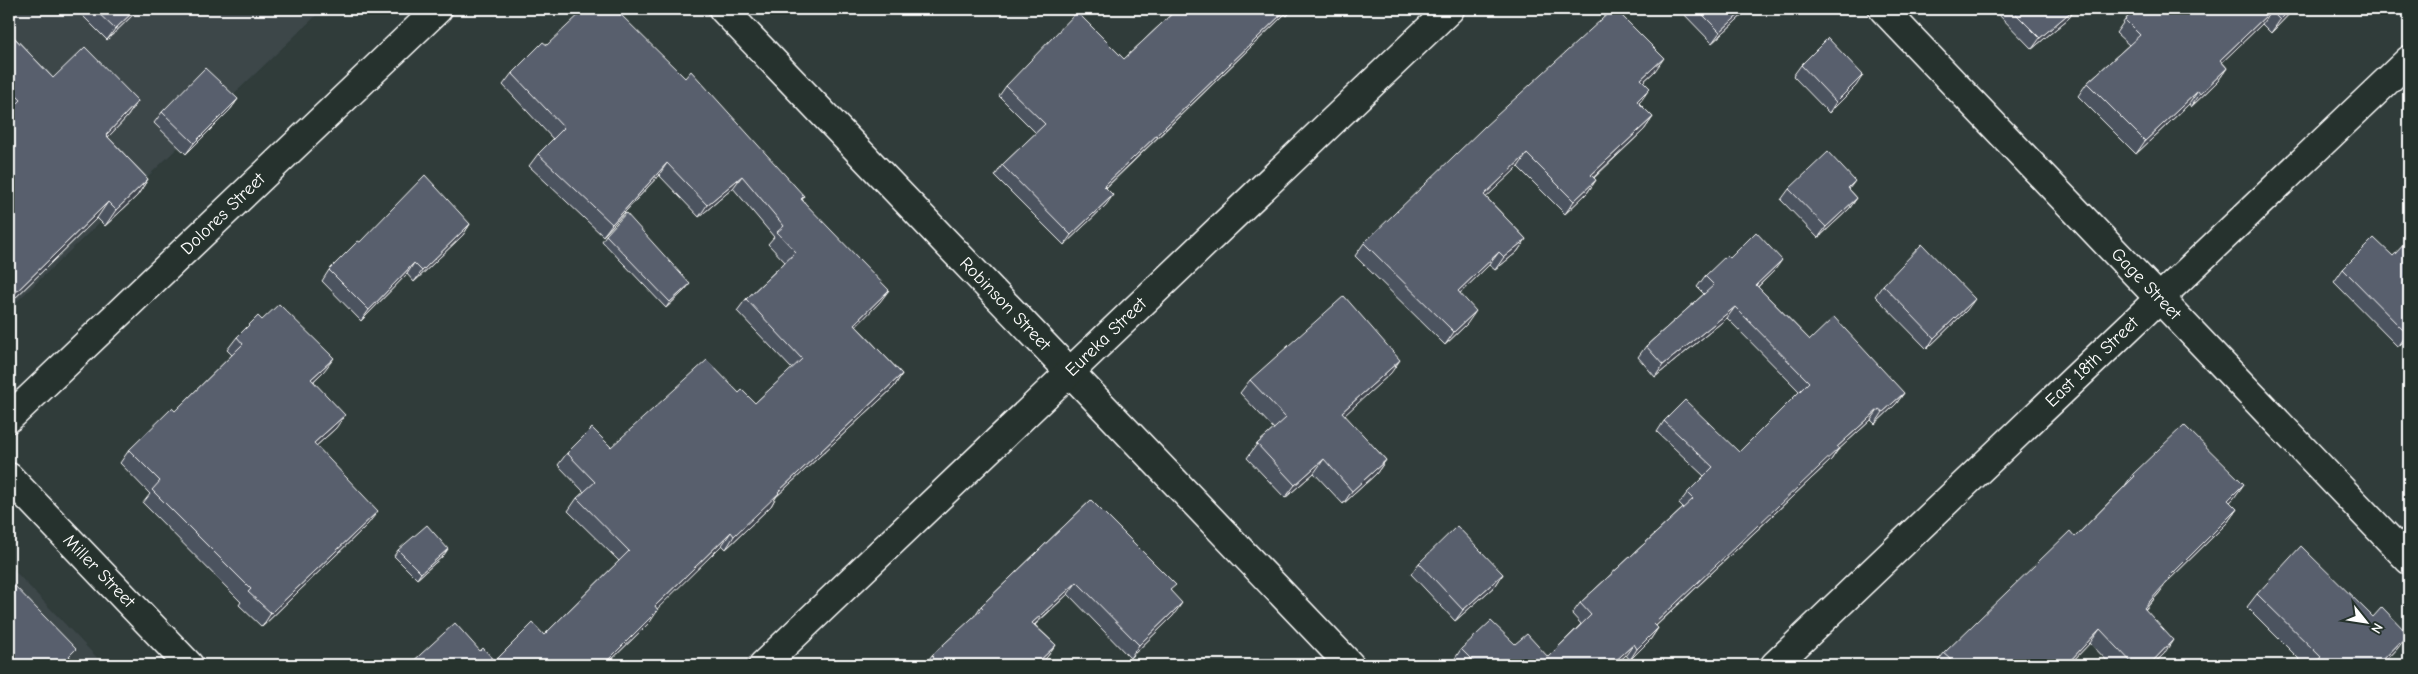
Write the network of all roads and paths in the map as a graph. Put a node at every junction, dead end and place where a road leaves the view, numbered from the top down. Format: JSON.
{"nodes":[{"id":1,"x":438,"y":9,"type":"edge"},
{"id":2,"x":722,"y":9,"type":"edge"},
{"id":3,"x":1450,"y":9,"type":"edge"},
{"id":4,"x":1883,"y":9,"type":"edge"},
{"id":5,"x":2409,"y":60,"type":"edge"},
{"id":6,"x":2160,"y":298,"type":"junction"},
{"id":7,"x":1070,"y":372,"type":"junction"},
{"id":8,"x":9,"y":418,"type":"edge"},
{"id":9,"x":9,"y":477,"type":"edge"},
{"id":10,"x":2409,"y":560,"type":"edge"},
{"id":11,"x":189,"y":665,"type":"edge"},
{"id":12,"x":763,"y":665,"type":"edge"},
{"id":13,"x":1350,"y":665,"type":"edge"},
{"id":14,"x":1775,"y":665,"type":"edge"}],
"edges":[{"from":1,"to":8,"type":"street","name":"Dolores Street"},
{"from":2,"to":7,"type":"street","name":"Robinson Street"},
{"from":3,"to":7,"type":"street","name":"Eureka Street"},
{"from":4,"to":6,"type":"street","name":"Gage Street"},
{"from":5,"to":6,"type":"street","name":"East 18th Street"},
{"from":6,"to":10,"type":"street","name":"Gage Street"},
{"from":6,"to":14,"type":"street","name":"East 18th Street"},
{"from":7,"to":12,"type":"street","name":"Eureka Street"},
{"from":7,"to":13,"type":"street","name":"Robinson Street"},
{"from":9,"to":11,"type":"street","name":"Miller Street"}]}
